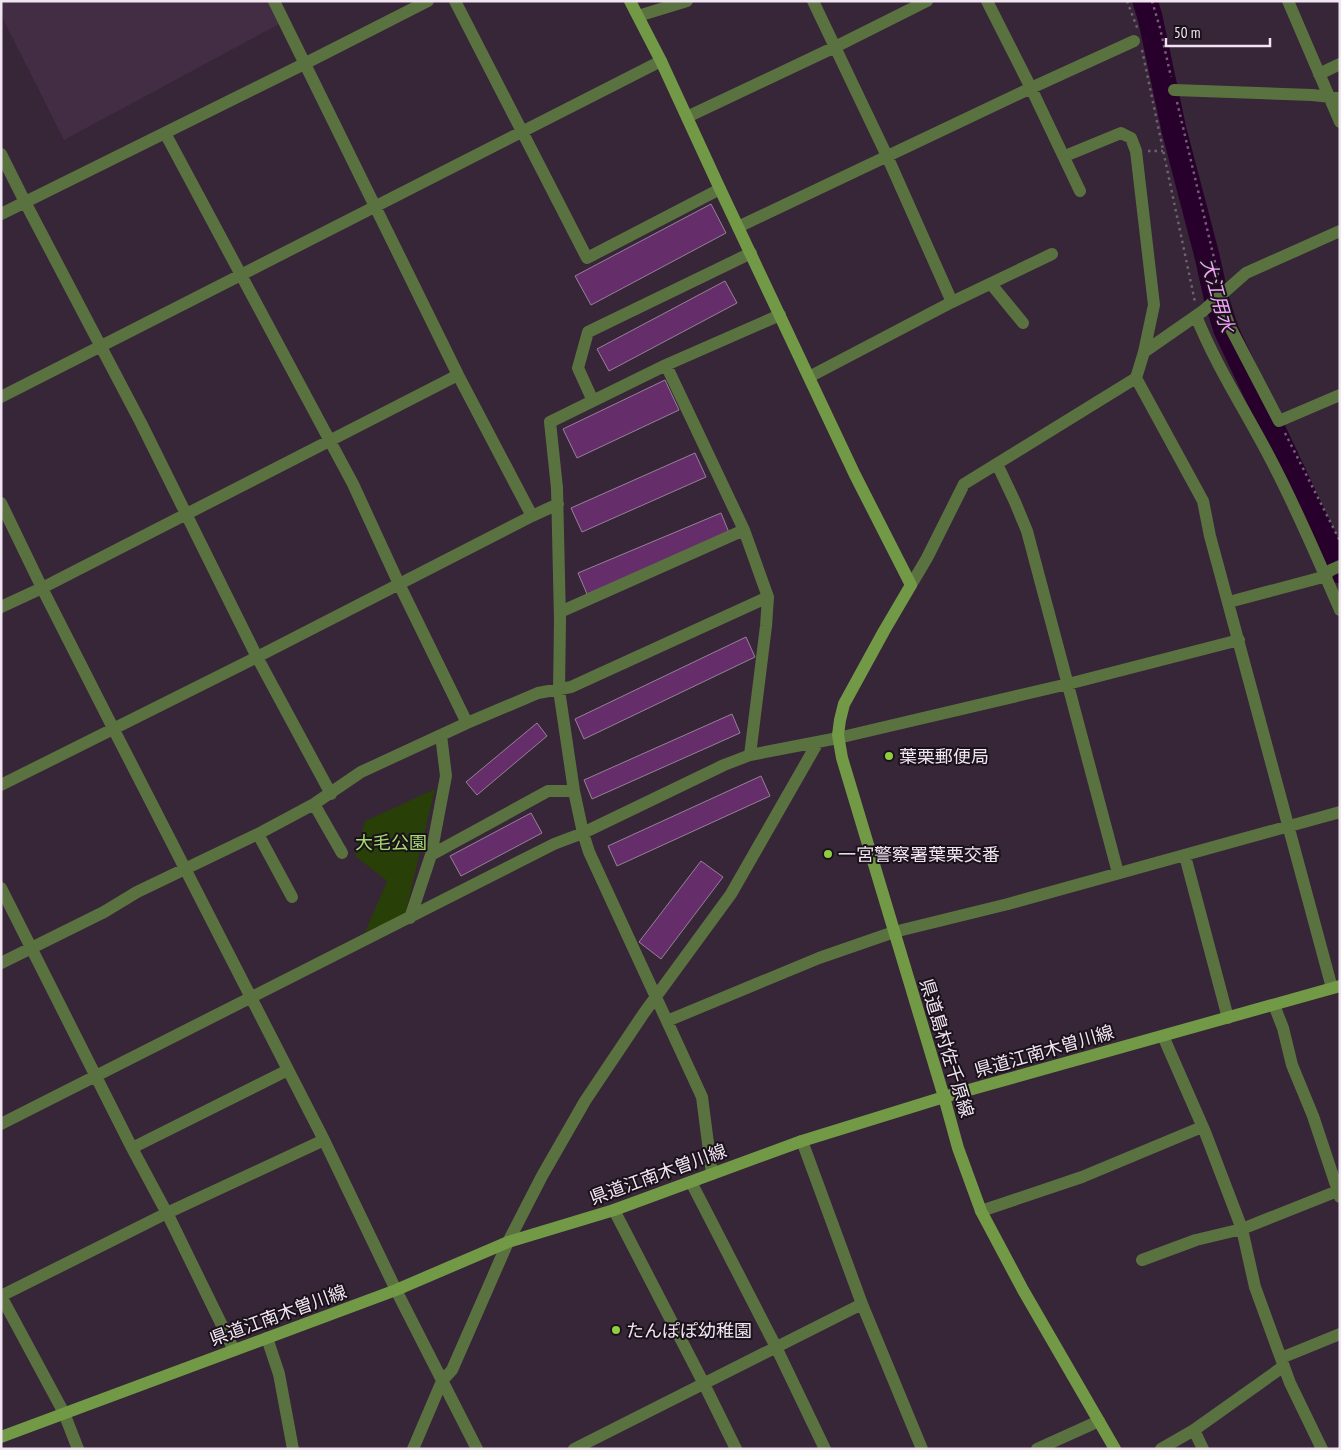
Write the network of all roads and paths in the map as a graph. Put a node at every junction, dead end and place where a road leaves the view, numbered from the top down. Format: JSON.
{"nodes":[{"id":1,"x":274,"y":1,"type":"edge"},
{"id":2,"x":428,"y":1,"type":"edge"},
{"id":3,"x":455,"y":1,"type":"edge"},
{"id":4,"x":630,"y":1,"type":"edge"},
{"id":5,"x":687,"y":1,"type":"edge"},
{"id":6,"x":813,"y":1,"type":"edge"},
{"id":7,"x":927,"y":1,"type":"edge"},
{"id":8,"x":987,"y":1,"type":"edge"},
{"id":9,"x":1152,"y":1,"type":"edge"},
{"id":10,"x":1288,"y":1,"type":"edge"},
{"id":11,"x":638,"y":16,"type":"junction"},
{"id":12,"x":1134,"y":41,"type":"dead end"},
{"id":13,"x":836,"y":47,"type":"junction"},
{"id":14,"x":661,"y":61,"type":"junction"},
{"id":15,"x":304,"y":64,"type":"junction"},
{"id":16,"x":1340,"y":64,"type":"edge"},
{"id":17,"x":1319,"y":74,"type":"junction"},
{"id":18,"x":1031,"y":88,"type":"junction"},
{"id":19,"x":1174,"y":90,"type":"junction"},
{"id":20,"x":1334,"y":97,"type":"edge"},
{"id":21,"x":686,"y":117,"type":"junction"},
{"id":22,"x":1340,"y":122,"type":"edge"},
{"id":23,"x":165,"y":132,"type":"junction"},
{"id":24,"x":522,"y":132,"type":"junction"},
{"id":25,"x":1,"y":154,"type":"edge"},
{"id":26,"x":887,"y":156,"type":"junction"},
{"id":27,"x":1065,"y":156,"type":"junction"},
{"id":28,"x":720,"y":190,"type":"junction"},
{"id":29,"x":1080,"y":191,"type":"dead end"},
{"id":30,"x":25,"y":202,"type":"junction"},
{"id":31,"x":376,"y":207,"type":"junction"},
{"id":32,"x":1,"y":214,"type":"edge"},
{"id":33,"x":738,"y":227,"type":"junction"},
{"id":34,"x":1340,"y":230,"type":"edge"},
{"id":35,"x":751,"y":253,"type":"junction"},
{"id":36,"x":1052,"y":254,"type":"dead end"},
{"id":37,"x":241,"y":275,"type":"junction"},
{"id":38,"x":992,"y":284,"type":"junction"},
{"id":39,"x":1220,"y":297,"type":"junction"},
{"id":40,"x":952,"y":302,"type":"junction"},
{"id":41,"x":1200,"y":313,"type":"junction"},
{"id":42,"x":780,"y":315,"type":"junction"},
{"id":43,"x":1023,"y":323,"type":"dead end"},
{"id":44,"x":100,"y":346,"type":"junction"},
{"id":45,"x":1144,"y":352,"type":"junction"},
{"id":46,"x":666,"y":365,"type":"junction"},
{"id":47,"x":458,"y":375,"type":"junction"},
{"id":48,"x":809,"y":377,"type":"junction"},
{"id":49,"x":1136,"y":378,"type":"junction"},
{"id":50,"x":1340,"y":395,"type":"edge"},
{"id":51,"x":1,"y":397,"type":"edge"},
{"id":52,"x":593,"y":401,"type":"junction"},
{"id":53,"x":1279,"y":421,"type":"junction"},
{"id":54,"x":329,"y":440,"type":"junction"},
{"id":55,"x":997,"y":464,"type":"junction"},
{"id":56,"x":1,"y":504,"type":"edge"},
{"id":57,"x":558,"y":504,"type":"junction"},
{"id":58,"x":187,"y":514,"type":"junction"},
{"id":59,"x":532,"y":516,"type":"junction"},
{"id":60,"x":744,"y":530,"type":"junction"},
{"id":61,"x":1340,"y":541,"type":"edge"},
{"id":62,"x":1332,"y":571,"type":"edge"},
{"id":63,"x":399,"y":584,"type":"junction"},
{"id":64,"x":911,"y":585,"type":"junction"},
{"id":65,"x":42,"y":588,"type":"junction"},
{"id":66,"x":768,"y":597,"type":"junction"},
{"id":67,"x":1229,"y":602,"type":"junction"},
{"id":68,"x":1,"y":607,"type":"edge"},
{"id":69,"x":1340,"y":610,"type":"edge"},
{"id":70,"x":560,"y":612,"type":"junction"},
{"id":71,"x":1239,"y":640,"type":"junction"},
{"id":72,"x":257,"y":657,"type":"junction"},
{"id":73,"x":1068,"y":684,"type":"junction"},
{"id":74,"x":559,"y":690,"type":"junction"},
{"id":75,"x":468,"y":723,"type":"junction"},
{"id":76,"x":113,"y":728,"type":"junction"},
{"id":77,"x":441,"y":735,"type":"junction"},
{"id":78,"x":838,"y":738,"type":"junction"},
{"id":79,"x":818,"y":742,"type":"junction"},
{"id":80,"x":750,"y":755,"type":"junction"},
{"id":81,"x":1,"y":785,"type":"edge"},
{"id":82,"x":574,"y":791,"type":"junction"},
{"id":83,"x":331,"y":794,"type":"junction"},
{"id":84,"x":314,"y":804,"type":"junction"},
{"id":85,"x":1340,"y":812,"type":"edge"},
{"id":86,"x":1289,"y":827,"type":"junction"},
{"id":87,"x":583,"y":833,"type":"junction"},
{"id":88,"x":258,"y":834,"type":"junction"},
{"id":89,"x":342,"y":853,"type":"dead end"},
{"id":90,"x":431,"y":855,"type":"junction"},
{"id":91,"x":1185,"y":856,"type":"junction"},
{"id":92,"x":185,"y":869,"type":"junction"},
{"id":93,"x":1118,"y":873,"type":"junction"},
{"id":94,"x":1,"y":888,"type":"edge"},
{"id":95,"x":292,"y":897,"type":"dead end"},
{"id":96,"x":410,"y":918,"type":"junction"},
{"id":97,"x":894,"y":932,"type":"junction"},
{"id":98,"x":32,"y":948,"type":"junction"},
{"id":99,"x":1,"y":963,"type":"edge"},
{"id":100,"x":1336,"y":987,"type":"edge"},
{"id":101,"x":656,"y":996,"type":"junction"},
{"id":102,"x":251,"y":998,"type":"junction"},
{"id":103,"x":1274,"y":1005,"type":"junction"},
{"id":104,"x":1228,"y":1018,"type":"junction"},
{"id":105,"x":667,"y":1021,"type":"junction"},
{"id":106,"x":1163,"y":1036,"type":"junction"},
{"id":107,"x":288,"y":1070,"type":"junction"},
{"id":108,"x":96,"y":1076,"type":"junction"},
{"id":109,"x":944,"y":1097,"type":"junction"},
{"id":110,"x":1,"y":1124,"type":"edge"},
{"id":111,"x":1202,"y":1127,"type":"junction"},
{"id":112,"x":324,"y":1140,"type":"junction"},
{"id":113,"x":802,"y":1141,"type":"junction"},
{"id":114,"x":132,"y":1148,"type":"junction"},
{"id":115,"x":712,"y":1174,"type":"junction"},
{"id":116,"x":691,"y":1182,"type":"junction"},
{"id":117,"x":1339,"y":1193,"type":"edge"},
{"id":118,"x":614,"y":1210,"type":"junction"},
{"id":119,"x":981,"y":1211,"type":"junction"},
{"id":120,"x":166,"y":1213,"type":"junction"},
{"id":121,"x":1242,"y":1230,"type":"junction"},
{"id":122,"x":508,"y":1242,"type":"junction"},
{"id":123,"x":1142,"y":1260,"type":"dead end"},
{"id":124,"x":396,"y":1290,"type":"junction"},
{"id":125,"x":1,"y":1296,"type":"edge"},
{"id":126,"x":862,"y":1304,"type":"junction"},
{"id":127,"x":1340,"y":1334,"type":"edge"},
{"id":128,"x":267,"y":1338,"type":"junction"},
{"id":129,"x":776,"y":1347,"type":"junction"},
{"id":130,"x":234,"y":1350,"type":"junction"},
{"id":131,"x":1282,"y":1362,"type":"junction"},
{"id":132,"x":442,"y":1380,"type":"junction"},
{"id":133,"x":704,"y":1384,"type":"junction"},
{"id":134,"x":64,"y":1413,"type":"junction"},
{"id":135,"x":1099,"y":1421,"type":"junction"},
{"id":136,"x":1194,"y":1430,"type":"junction"},
{"id":137,"x":1,"y":1437,"type":"edge"},
{"id":138,"x":1318,"y":1446,"type":"edge"},
{"id":139,"x":78,"y":1449,"type":"edge"},
{"id":140,"x":293,"y":1449,"type":"edge"},
{"id":141,"x":413,"y":1449,"type":"edge"},
{"id":142,"x":477,"y":1449,"type":"edge"},
{"id":143,"x":574,"y":1449,"type":"edge"},
{"id":144,"x":736,"y":1449,"type":"edge"},
{"id":145,"x":825,"y":1449,"type":"edge"},
{"id":146,"x":922,"y":1449,"type":"edge"},
{"id":147,"x":1037,"y":1449,"type":"edge"},
{"id":148,"x":1115,"y":1449,"type":"edge"},
{"id":149,"x":1162,"y":1449,"type":"edge"},
{"id":150,"x":1203,"y":1449,"type":"edge"}],
"edges":[{"from":1,"to":15,"type":"street"},
{"from":2,"to":15,"type":"street"},
{"from":3,"to":24,"type":"street"},
{"from":4,"to":11,"type":"main road"},
{"from":5,"to":11,"type":"street"},
{"from":6,"to":13,"type":"street"},
{"from":7,"to":13,"type":"street"},
{"from":8,"to":18,"type":"street"},
{"from":9,"to":19,"type":"path"},
{"from":10,"to":17,"type":"street"},
{"from":11,"to":14,"type":"main road"},
{"from":12,"to":18,"type":"street"},
{"from":13,"to":21,"type":"street"},
{"from":13,"to":26,"type":"street"},
{"from":14,"to":21,"type":"main road"},
{"from":14,"to":24,"type":"street"},
{"from":15,"to":23,"type":"street"},
{"from":15,"to":31,"type":"street"},
{"from":16,"to":17,"type":"street"},
{"from":17,"to":20,"type":"street"},
{"from":18,"to":26,"type":"street"},
{"from":18,"to":27,"type":"street"},
{"from":19,"to":20,"type":"street"},
{"from":19,"to":39,"type":"path"},
{"from":20,"to":22,"type":"street"},
{"from":21,"to":28,"type":"main road"},
{"from":23,"to":30,"type":"street"},
{"from":23,"to":37,"type":"street"},
{"from":24,"to":28,"type":"street"},
{"from":24,"to":31,"type":"street"},
{"from":25,"to":30,"type":"street"},
{"from":26,"to":33,"type":"street"},
{"from":26,"to":40,"type":"street"},
{"from":27,"to":29,"type":"street"},
{"from":27,"to":45,"type":"street"},
{"from":28,"to":33,"type":"main road"},
{"from":30,"to":32,"type":"street"},
{"from":30,"to":44,"type":"street"},
{"from":31,"to":37,"type":"street"},
{"from":31,"to":47,"type":"street"},
{"from":33,"to":35,"type":"main road"},
{"from":34,"to":39,"type":"street"},
{"from":35,"to":42,"type":"main road"},
{"from":35,"to":52,"type":"street"},
{"from":36,"to":38,"type":"street"},
{"from":37,"to":44,"type":"street"},
{"from":37,"to":54,"type":"street"},
{"from":38,"to":40,"type":"street"},
{"from":38,"to":43,"type":"street"},
{"from":39,"to":41,"type":"street"},
{"from":39,"to":53,"type":"street"},
{"from":40,"to":48,"type":"street"},
{"from":41,"to":45,"type":"street"},
{"from":41,"to":62,"type":"street"},
{"from":42,"to":46,"type":"street"},
{"from":42,"to":48,"type":"main road"},
{"from":44,"to":51,"type":"street"},
{"from":44,"to":58,"type":"street"},
{"from":45,"to":49,"type":"street"},
{"from":46,"to":52,"type":"street"},
{"from":46,"to":60,"type":"street"},
{"from":47,"to":54,"type":"street"},
{"from":47,"to":59,"type":"street"},
{"from":48,"to":64,"type":"main road"},
{"from":49,"to":55,"type":"street"},
{"from":49,"to":67,"type":"street"},
{"from":50,"to":53,"type":"street"},
{"from":52,"to":57,"type":"street"},
{"from":53,"to":61,"type":"path"},
{"from":54,"to":58,"type":"street"},
{"from":54,"to":63,"type":"street"},
{"from":55,"to":64,"type":"street"},
{"from":55,"to":73,"type":"street"},
{"from":56,"to":65,"type":"street"},
{"from":57,"to":59,"type":"street"},
{"from":57,"to":70,"type":"street"},
{"from":58,"to":65,"type":"street"},
{"from":58,"to":72,"type":"street"},
{"from":59,"to":63,"type":"street"},
{"from":60,"to":66,"type":"street"},
{"from":60,"to":70,"type":"street"},
{"from":62,"to":67,"type":"street"},
{"from":62,"to":69,"type":"street"},
{"from":63,"to":72,"type":"street"},
{"from":63,"to":75,"type":"street"},
{"from":64,"to":78,"type":"main road","name":"県道島村佐千原線"},
{"from":65,"to":68,"type":"street"},
{"from":65,"to":76,"type":"street"},
{"from":66,"to":74,"type":"street"},
{"from":66,"to":80,"type":"street"},
{"from":67,"to":71,"type":"street"},
{"from":70,"to":74,"type":"street"},
{"from":71,"to":73,"type":"street"},
{"from":71,"to":86,"type":"street"},
{"from":72,"to":76,"type":"street"},
{"from":72,"to":83,"type":"street"},
{"from":73,"to":78,"type":"street"},
{"from":73,"to":93,"type":"street"},
{"from":74,"to":75,"type":"street"},
{"from":74,"to":82,"type":"street"},
{"from":75,"to":77,"type":"street"},
{"from":76,"to":81,"type":"street"},
{"from":76,"to":92,"type":"street"},
{"from":77,"to":83,"type":"street"},
{"from":77,"to":90,"type":"street"},
{"from":78,"to":79,"type":"street"},
{"from":78,"to":97,"type":"main road","name":"県道島村佐千原線"},
{"from":79,"to":80,"type":"street"},
{"from":79,"to":101,"type":"street"},
{"from":80,"to":87,"type":"street"},
{"from":82,"to":87,"type":"street"},
{"from":82,"to":90,"type":"street"},
{"from":83,"to":84,"type":"street"},
{"from":84,"to":88,"type":"street"},
{"from":84,"to":89,"type":"street"},
{"from":85,"to":86,"type":"street"},
{"from":86,"to":91,"type":"street"},
{"from":86,"to":100,"type":"street"},
{"from":87,"to":96,"type":"street"},
{"from":87,"to":101,"type":"street"},
{"from":88,"to":92,"type":"street"},
{"from":88,"to":95,"type":"street"},
{"from":90,"to":96,"type":"street"},
{"from":91,"to":93,"type":"street"},
{"from":91,"to":104,"type":"street"},
{"from":92,"to":98,"type":"street"},
{"from":92,"to":102,"type":"street"},
{"from":93,"to":97,"type":"street"},
{"from":94,"to":98,"type":"street"},
{"from":96,"to":102,"type":"street"},
{"from":97,"to":105,"type":"street"},
{"from":97,"to":109,"type":"main road","name":"県道島村佐千原線"},
{"from":98,"to":99,"type":"street"},
{"from":98,"to":108,"type":"street"},
{"from":100,"to":103,"type":"main road","name":"県道江南木曽川線"},
{"from":101,"to":105,"type":"street"},
{"from":101,"to":122,"type":"street"},
{"from":102,"to":107,"type":"street"},
{"from":102,"to":108,"type":"street"},
{"from":103,"to":104,"type":"main road","name":"県道江南木曽川線"},
{"from":103,"to":117,"type":"street"},
{"from":104,"to":106,"type":"main road","name":"県道江南木曽川線"},
{"from":105,"to":115,"type":"street"},
{"from":106,"to":109,"type":"main road","name":"県道江南木曽川線"},
{"from":106,"to":111,"type":"street"},
{"from":107,"to":112,"type":"street"},
{"from":107,"to":114,"type":"street"},
{"from":108,"to":110,"type":"street"},
{"from":108,"to":114,"type":"street"},
{"from":109,"to":113,"type":"main road","name":"県道江南木曽川線"},
{"from":109,"to":119,"type":"main road","name":"県道島村佐千原線"},
{"from":111,"to":119,"type":"street"},
{"from":111,"to":121,"type":"street"},
{"from":112,"to":120,"type":"street"},
{"from":112,"to":124,"type":"street"},
{"from":113,"to":115,"type":"main road","name":"県道江南木曽川線"},
{"from":113,"to":126,"type":"street"},
{"from":114,"to":120,"type":"street"},
{"from":115,"to":116,"type":"main road","name":"県道江南木曽川線"},
{"from":116,"to":118,"type":"main road","name":"県道江南木曽川線"},
{"from":116,"to":129,"type":"street"},
{"from":117,"to":121,"type":"street"},
{"from":118,"to":122,"type":"main road","name":"県道江南木曽川線"},
{"from":118,"to":133,"type":"street"},
{"from":119,"to":135,"type":"main road","name":"県道島村佐千原線"},
{"from":120,"to":125,"type":"street"},
{"from":120,"to":130,"type":"street"},
{"from":121,"to":123,"type":"street"},
{"from":121,"to":131,"type":"street"},
{"from":122,"to":124,"type":"main road","name":"県道江南木曽川線"},
{"from":122,"to":132,"type":"street"},
{"from":124,"to":128,"type":"main road","name":"県道江南木曽川線"},
{"from":124,"to":132,"type":"street"},
{"from":125,"to":134,"type":"street"},
{"from":126,"to":129,"type":"street"},
{"from":126,"to":146,"type":"street"},
{"from":127,"to":131,"type":"street"},
{"from":128,"to":130,"type":"main road","name":"県道江南木曽川線"},
{"from":128,"to":140,"type":"street"},
{"from":129,"to":133,"type":"street"},
{"from":129,"to":145,"type":"street"},
{"from":130,"to":134,"type":"main road","name":"県道江南木曽川線"},
{"from":131,"to":136,"type":"street"},
{"from":131,"to":138,"type":"street"},
{"from":132,"to":141,"type":"street"},
{"from":132,"to":142,"type":"street"},
{"from":133,"to":143,"type":"street"},
{"from":133,"to":144,"type":"street"},
{"from":134,"to":137,"type":"main road","name":"県道江南木曽川線"},
{"from":134,"to":139,"type":"street"},
{"from":135,"to":147,"type":"street"},
{"from":135,"to":148,"type":"main road","name":"県道島村佐千原線"},
{"from":136,"to":149,"type":"street"},
{"from":136,"to":150,"type":"street"}]}
